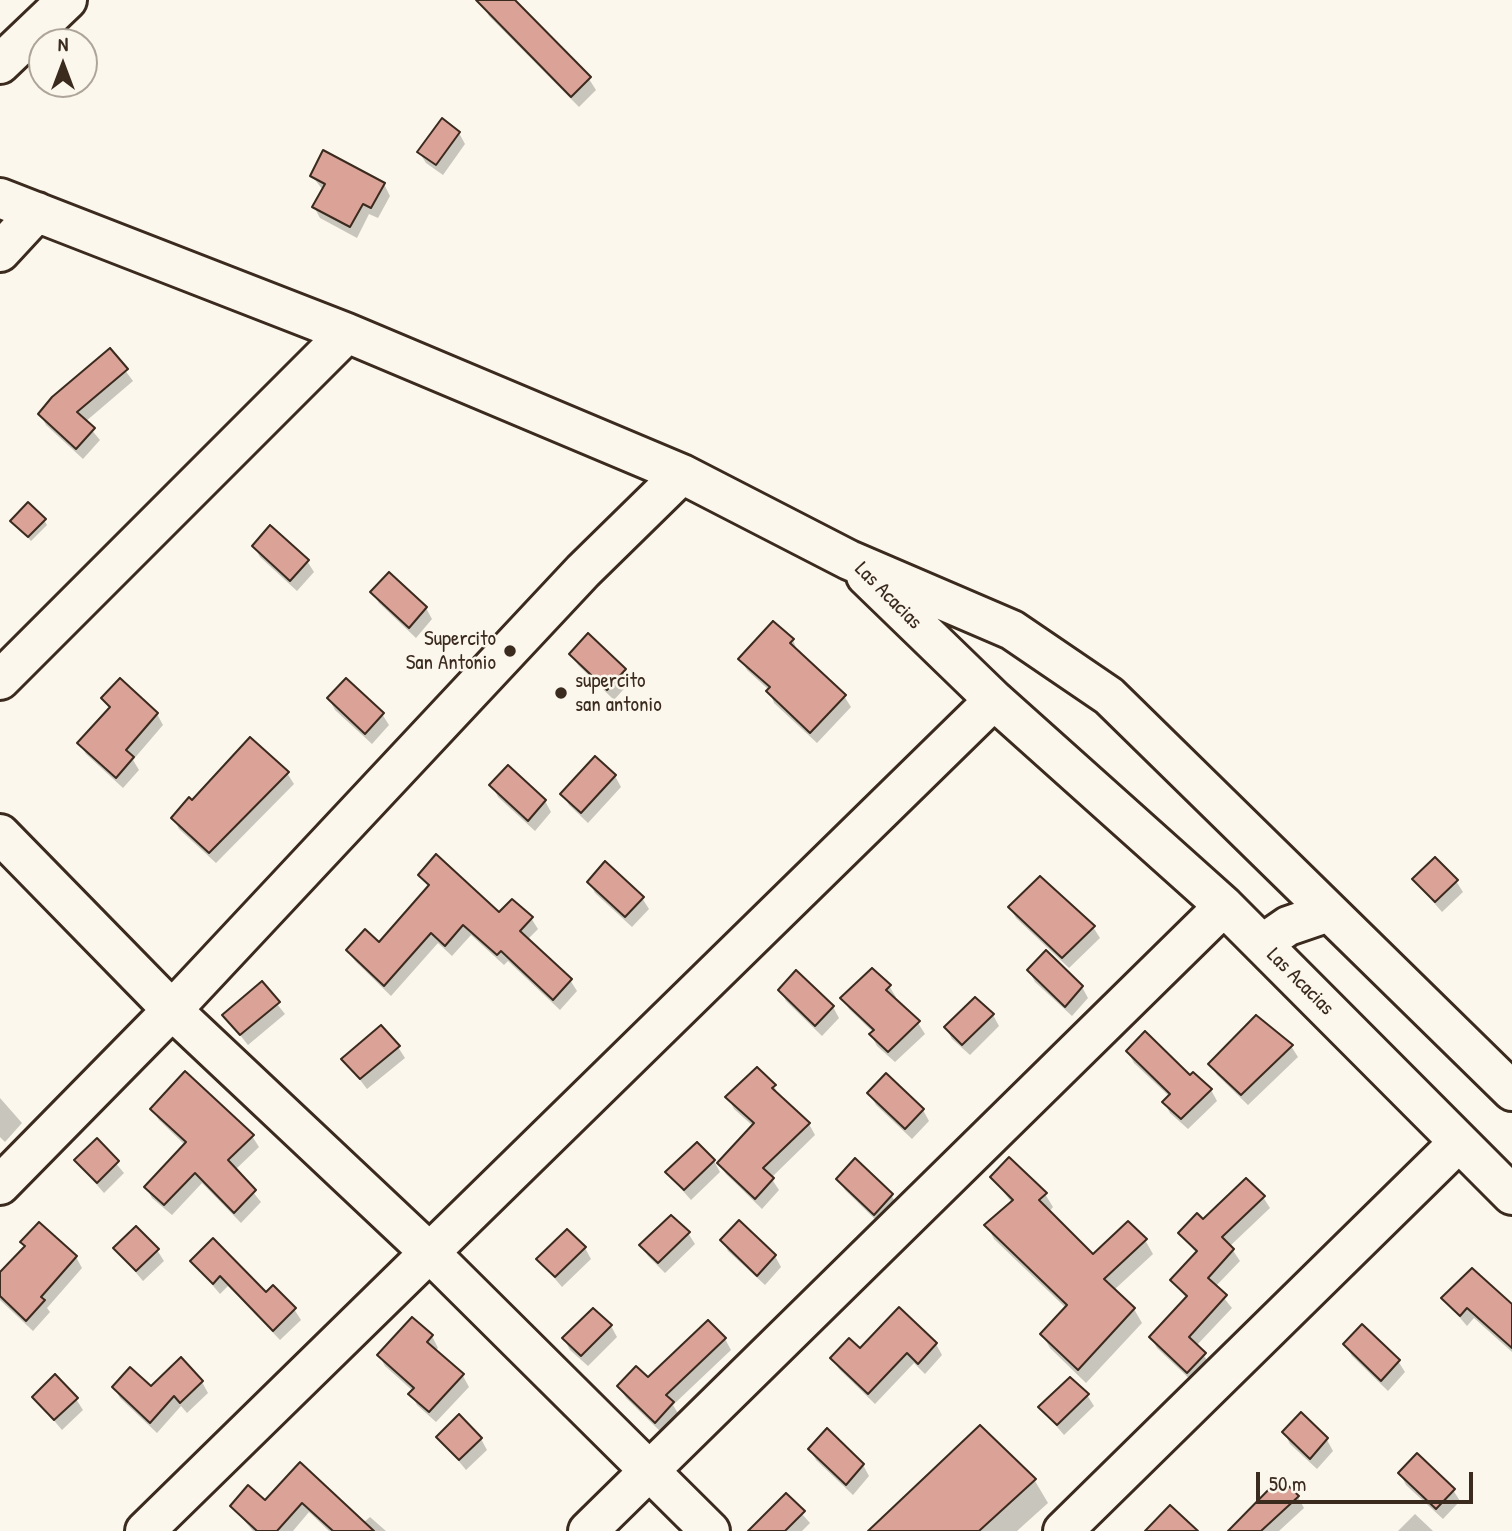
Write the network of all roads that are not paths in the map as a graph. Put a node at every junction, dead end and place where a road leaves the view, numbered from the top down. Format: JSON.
{"nodes":[{"id":1,"x":66,"y":0,"type":"edge"},
{"id":2,"x":0,"y":64,"type":"edge"},
{"id":3,"x":0,"y":198,"type":"edge"},
{"id":4,"x":37,"y":212,"type":"junction"},
{"id":5,"x":0,"y":252,"type":"edge"},
{"id":6,"x":348,"y":333,"type":"junction"},
{"id":7,"x":682,"y":474,"type":"junction"},
{"id":8,"x":849,"y":560,"type":"junction"},
{"id":9,"x":0,"y":680,"type":"edge"},
{"id":10,"x":994,"y":700,"type":"junction"},
{"id":11,"x":0,"y":834,"type":"edge"},
{"id":12,"x":1224,"y":906,"type":"junction"},
{"id":13,"x":1329,"y":912,"type":"junction"},
{"id":14,"x":1262,"y":944,"type":"junction"},
{"id":15,"x":172,"y":1010,"type":"junction"},
{"id":16,"x":1512,"y":1091,"type":"edge"},
{"id":17,"x":1459,"y":1142,"type":"junction"},
{"id":18,"x":0,"y":1185,"type":"edge"},
{"id":19,"x":1512,"y":1195,"type":"edge"},
{"id":20,"x":429,"y":1252,"type":"junction"},
{"id":21,"x":650,"y":1471,"type":"junction"},
{"id":22,"x":145,"y":1531,"type":"edge"},
{"id":23,"x":588,"y":1531,"type":"edge"},
{"id":24,"x":710,"y":1531,"type":"edge"},
{"id":25,"x":1063,"y":1531,"type":"edge"}],
"edges":[{"from":1,"to":2,"type":"street"},
{"from":3,"to":4,"type":"street"},
{"from":4,"to":5,"type":"street"},
{"from":4,"to":6,"type":"street"},
{"from":6,"to":7,"type":"street"},
{"from":6,"to":9,"type":"street"},
{"from":7,"to":8,"type":"street"},
{"from":7,"to":15,"type":"street"},
{"from":8,"to":10,"type":"street","name":"Las Acacias"},
{"from":8,"to":13,"type":"street","name":"Las Acacias"},
{"from":10,"to":12,"type":"street","name":"Las Acacias"},
{"from":10,"to":20,"type":"street"},
{"from":11,"to":15,"type":"street"},
{"from":12,"to":14,"type":"street","name":"Las Acacias"},
{"from":12,"to":21,"type":"street"},
{"from":13,"to":14,"type":"street"},
{"from":13,"to":16,"type":"street","name":"Las Acacias"},
{"from":14,"to":17,"type":"street","name":"Las Acacias"},
{"from":15,"to":18,"type":"street"},
{"from":15,"to":20,"type":"street"},
{"from":17,"to":19,"type":"street","name":"Las Acacias"},
{"from":17,"to":25,"type":"street"},
{"from":20,"to":21,"type":"street"},
{"from":20,"to":22,"type":"street"},
{"from":21,"to":23,"type":"street"},
{"from":21,"to":24,"type":"street"}]}
